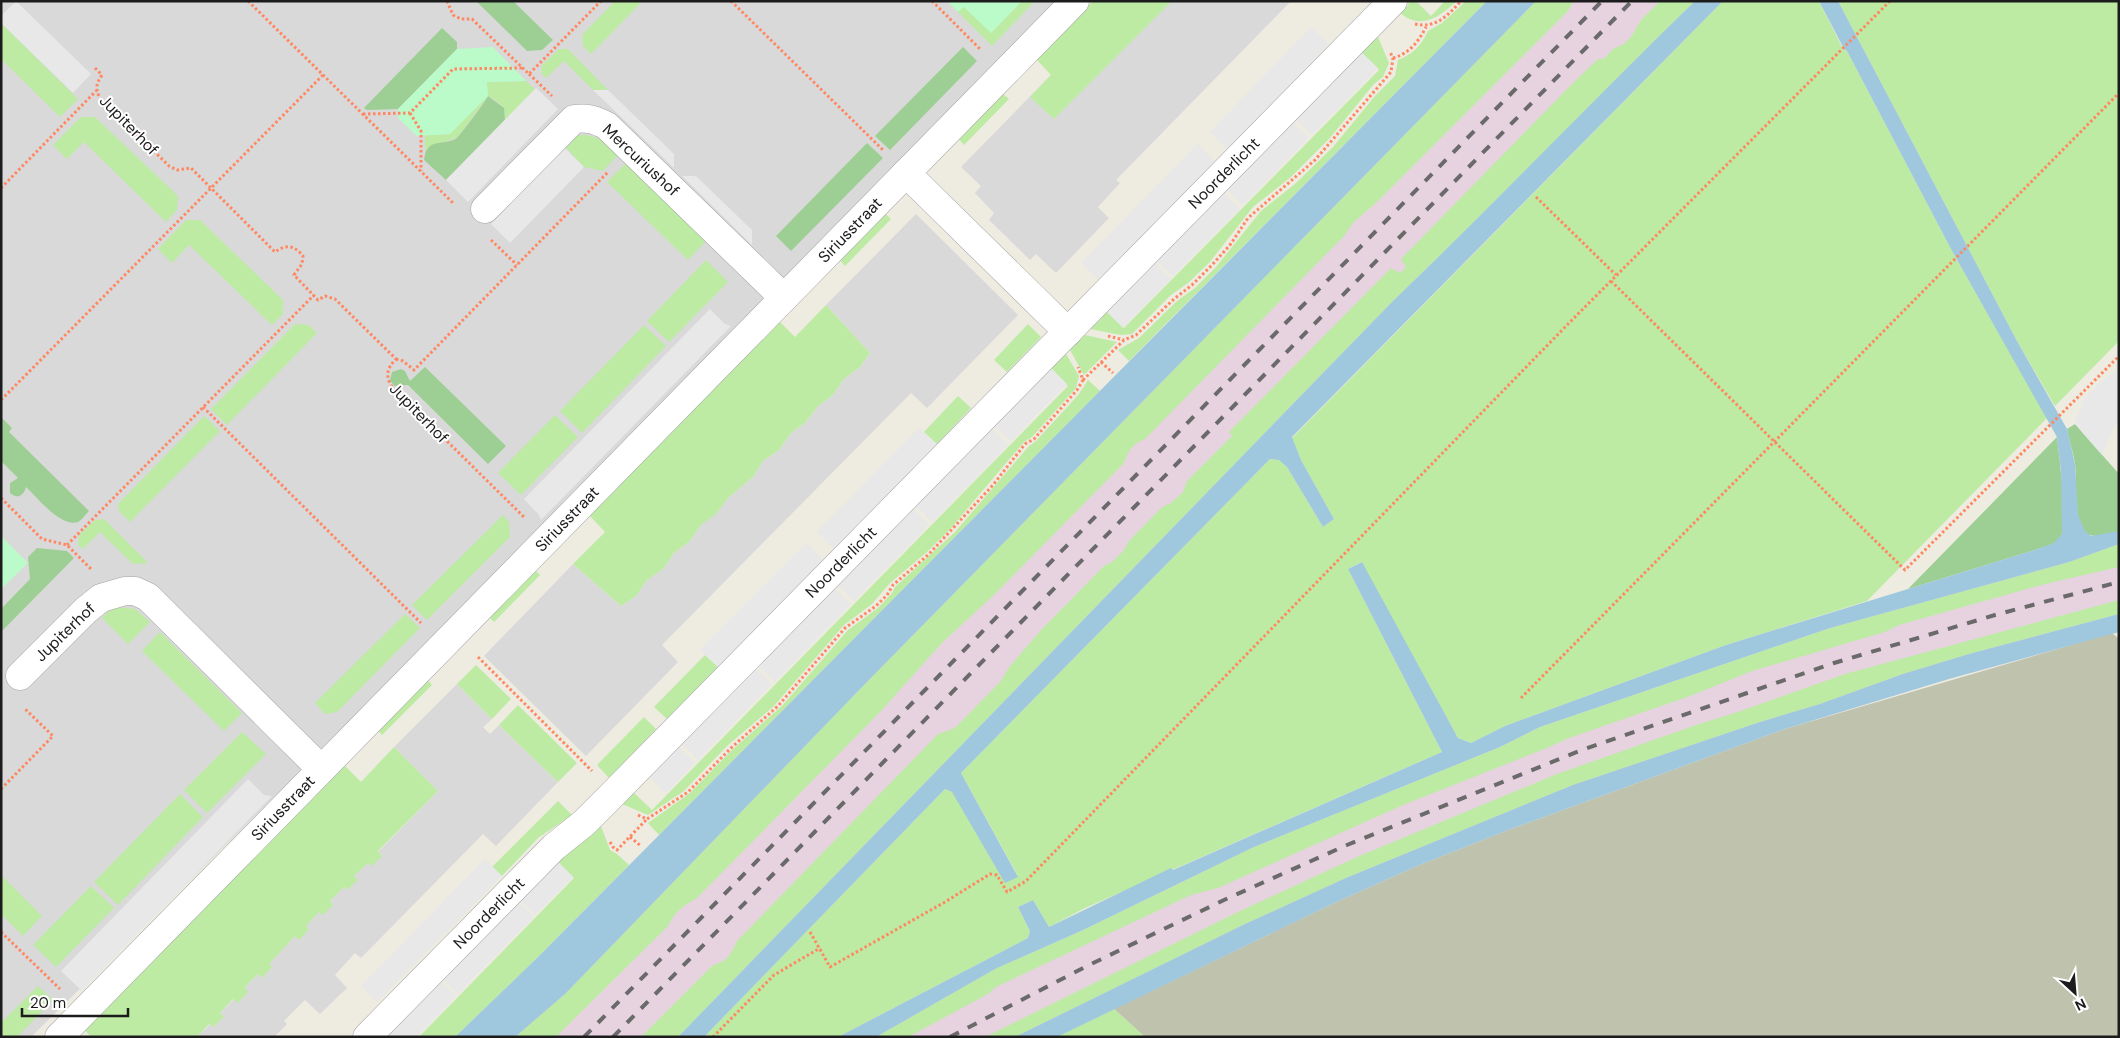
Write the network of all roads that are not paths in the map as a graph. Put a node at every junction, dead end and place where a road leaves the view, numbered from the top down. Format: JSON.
{"nodes":[{"id":1,"x":1075,"y":1,"type":"edge"},
{"id":2,"x":1380,"y":6,"type":"edge"},
{"id":3,"x":906,"y":173,"type":"junction"},
{"id":4,"x":479,"y":216,"type":"road end"},
{"id":5,"x":784,"y":298,"type":"junction"},
{"id":6,"x":1068,"y":332,"type":"junction"},
{"id":7,"x":20,"y":690,"type":"road end"},
{"id":8,"x":321,"y":769,"type":"junction"},
{"id":9,"x":59,"y":1037,"type":"edge"},
{"id":10,"x":367,"y":1037,"type":"edge"}],
"edges":[{"from":1,"to":3,"type":"street","name":"Siriusstraat"},
{"from":2,"to":6,"type":"street","name":"Noorderlicht"},
{"from":3,"to":5,"type":"street","name":"Siriusstraat"},
{"from":3,"to":6,"type":"street"},
{"from":4,"to":5,"type":"street","name":"Mercuriushof"},
{"from":5,"to":8,"type":"street","name":"Siriusstraat"},
{"from":6,"to":10,"type":"street","name":"Noorderlicht"},
{"from":7,"to":8,"type":"street","name":"Jupiterhof"},
{"from":8,"to":9,"type":"street","name":"Siriusstraat"}]}
